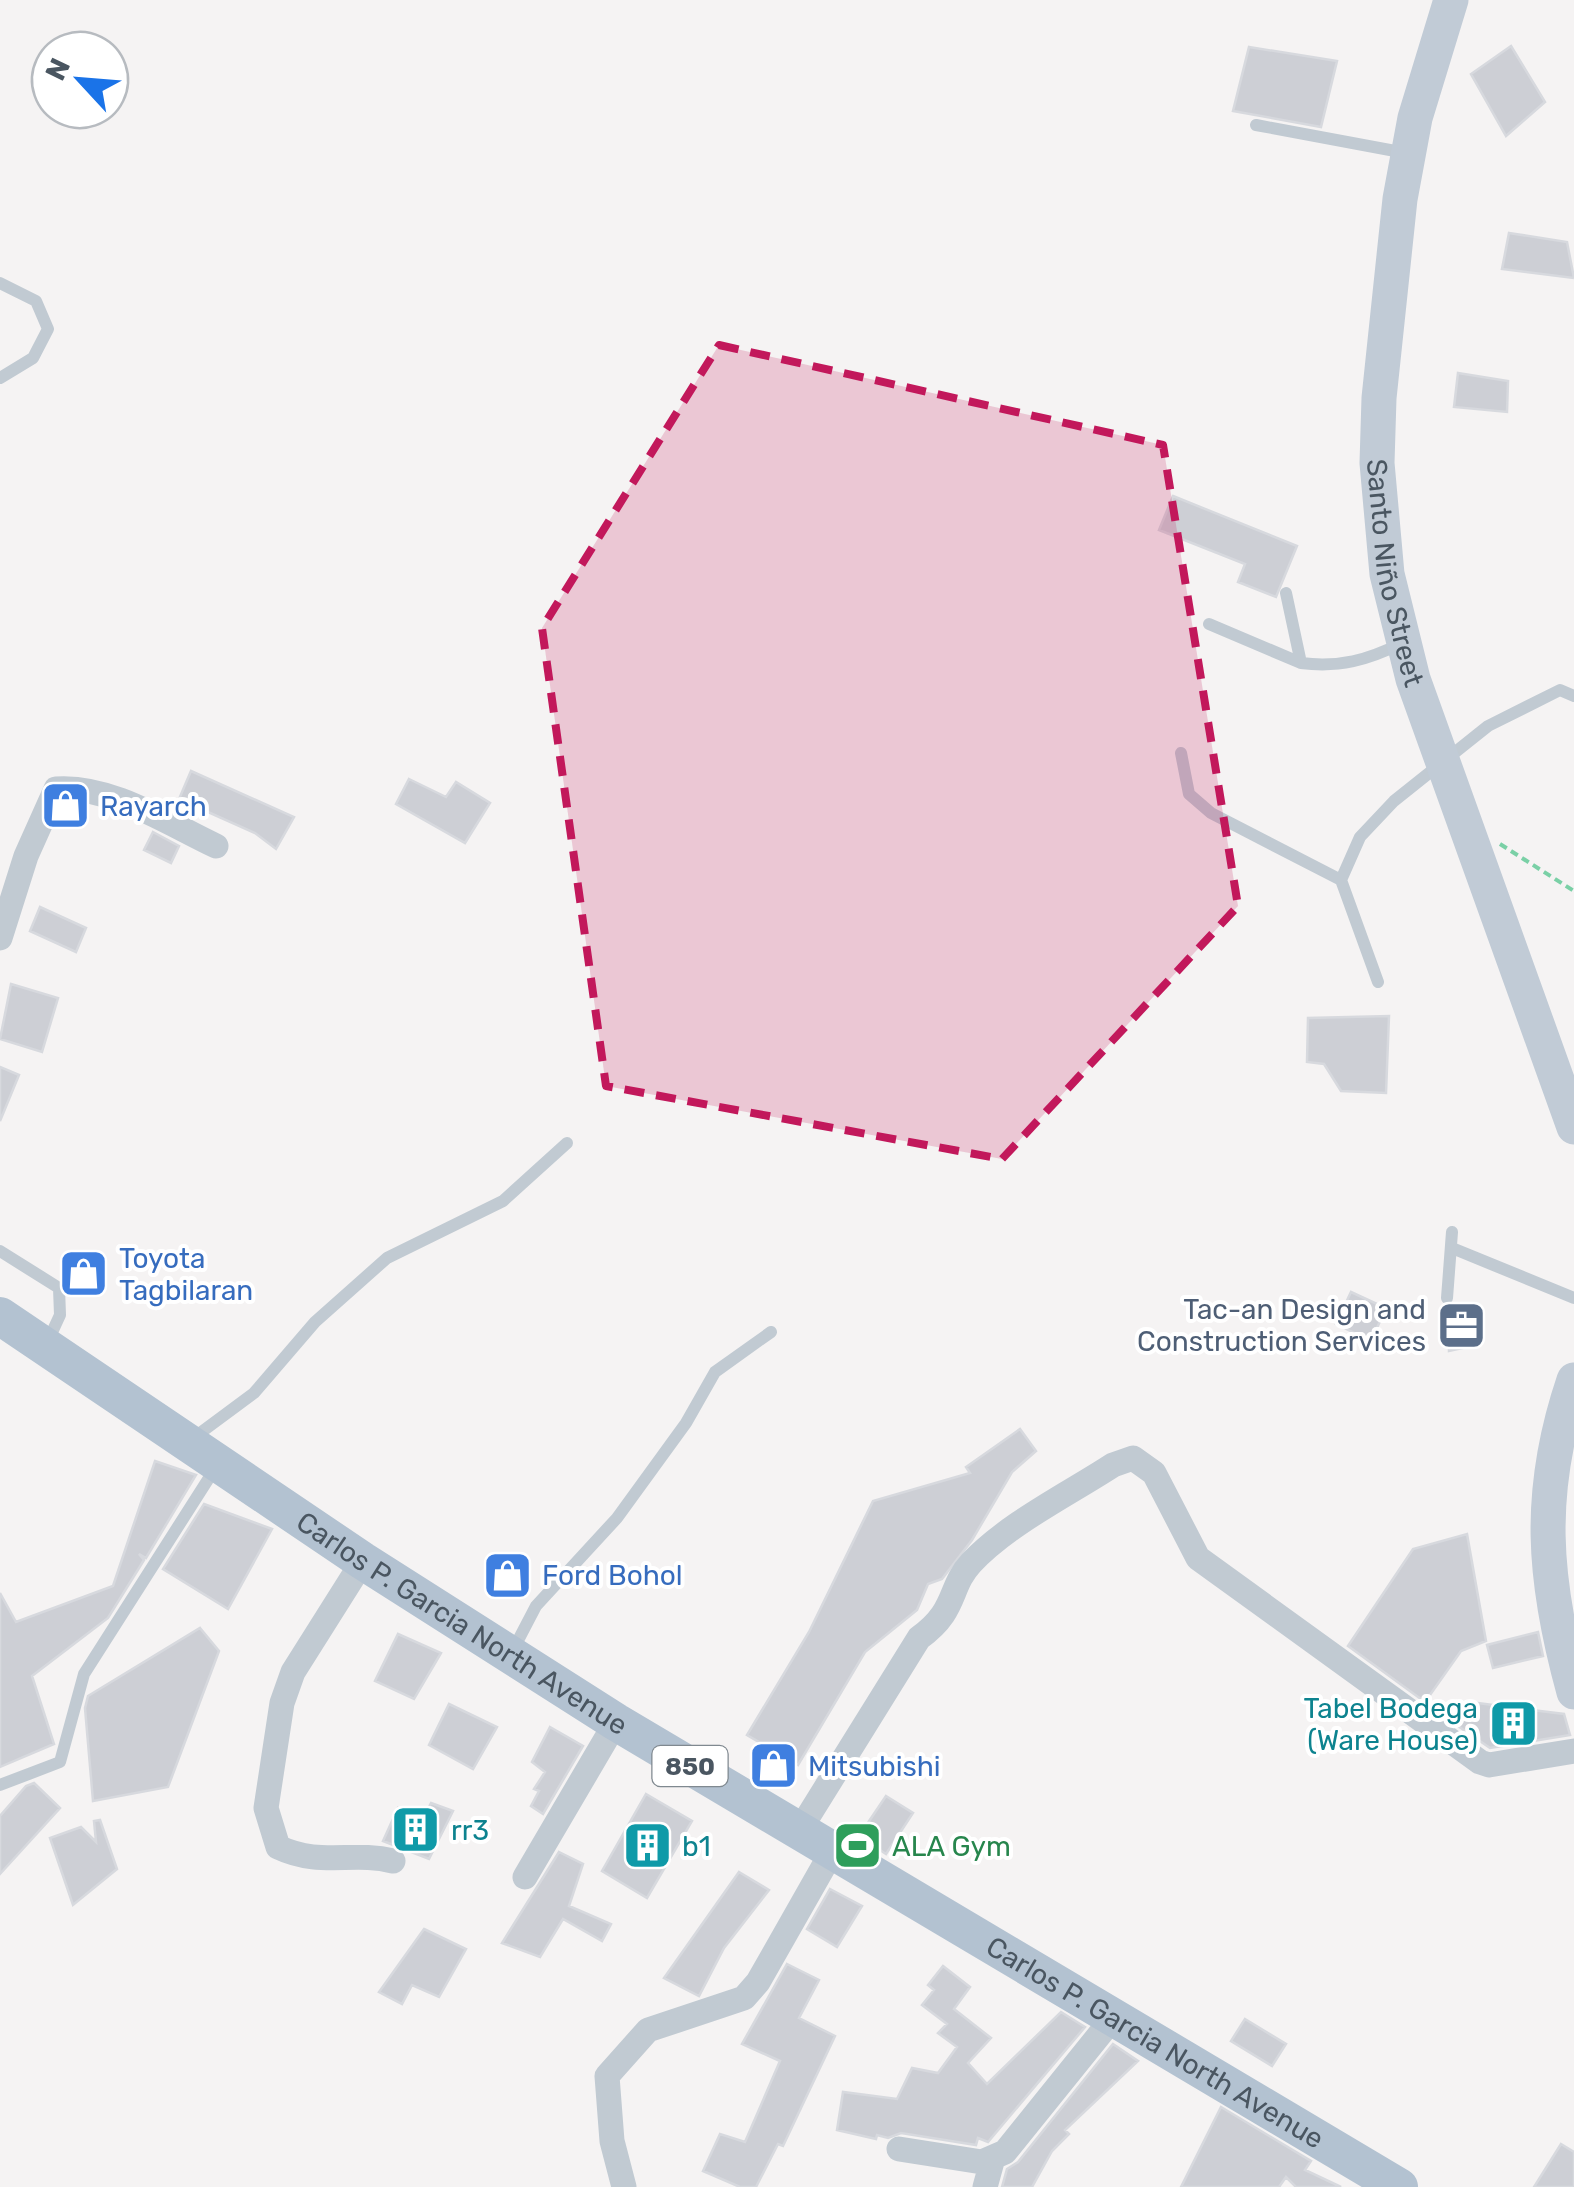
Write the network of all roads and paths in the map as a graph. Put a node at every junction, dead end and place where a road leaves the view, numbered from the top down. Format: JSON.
{"nodes":[{"id":1,"x":1451,"y":0,"type":"edge"},
{"id":2,"x":1256,"y":124,"type":"dead end"},
{"id":3,"x":1408,"y":153,"type":"junction"},
{"id":4,"x":0,"y":283,"type":"edge"},
{"id":5,"x":0,"y":378,"type":"edge"},
{"id":6,"x":1286,"y":593,"type":"dead end"},
{"id":7,"x":1209,"y":624,"type":"dead end"},
{"id":8,"x":1404,"y":642,"type":"junction"},
{"id":9,"x":1301,"y":663,"type":"junction"},
{"id":10,"x":1574,"y":696,"type":"edge"},
{"id":11,"x":1181,"y":753,"type":"dead end"},
{"id":12,"x":1443,"y":764,"type":"junction"},
{"id":13,"x":1462,"y":820,"type":"junction"},
{"id":14,"x":216,"y":846,"type":"dead end"},
{"id":15,"x":1341,"y":880,"type":"junction"},
{"id":16,"x":1574,"y":891,"type":"edge"},
{"id":17,"x":0,"y":938,"type":"edge"},
{"id":18,"x":1378,"y":982,"type":"dead end"},
{"id":19,"x":1574,"y":1127,"type":"edge"},
{"id":20,"x":567,"y":1143,"type":"dead end"},
{"id":21,"x":1452,"y":1232,"type":"dead end"},
{"id":22,"x":1452,"y":1248,"type":"junction"},
{"id":23,"x":0,"y":1252,"type":"edge"},
{"id":24,"x":1447,"y":1298,"type":"dead end"},
{"id":25,"x":1574,"y":1298,"type":"edge"},
{"id":26,"x":4,"y":1327,"type":"edge"},
{"id":27,"x":771,"y":1332,"type":"dead end"},
{"id":28,"x":46,"y":1348,"type":"junction"},
{"id":29,"x":1574,"y":1380,"type":"edge"},
{"id":30,"x":186,"y":1443,"type":"junction"},
{"id":31,"x":218,"y":1465,"type":"junction"},
{"id":32,"x":363,"y":1562,"type":"junction"},
{"id":33,"x":510,"y":1654,"type":"junction"},
{"id":34,"x":1574,"y":1692,"type":"edge"},
{"id":35,"x":616,"y":1722,"type":"junction"},
{"id":36,"x":1574,"y":1751,"type":"edge"},
{"id":37,"x":0,"y":1785,"type":"edge"},
{"id":38,"x":799,"y":1831,"type":"junction"},
{"id":39,"x":833,"y":1850,"type":"junction"},
{"id":40,"x":393,"y":1861,"type":"dead end"},
{"id":41,"x":525,"y":1877,"type":"dead end"},
{"id":42,"x":1113,"y":2018,"type":"junction"},
{"id":43,"x":899,"y":2149,"type":"dead end"},
{"id":44,"x":993,"y":2158,"type":"junction"},
{"id":45,"x":1387,"y":2184,"type":"edge"},
{"id":46,"x":624,"y":2187,"type":"edge"},
{"id":47,"x":985,"y":2187,"type":"edge"}],
"edges":[{"from":1,"to":3,"type":"main road","name":"Santo Niño Street"},
{"from":2,"to":3,"type":"lane"},
{"from":3,"to":8,"type":"main road","name":"Santo Niño Street"},
{"from":4,"to":5,"type":"lane"},
{"from":6,"to":9,"type":"lane"},
{"from":7,"to":9,"type":"lane"},
{"from":8,"to":9,"type":"lane"},
{"from":8,"to":12,"type":"main road","name":"Santo Niño Street"},
{"from":10,"to":12,"type":"lane"},
{"from":11,"to":15,"type":"lane"},
{"from":12,"to":13,"type":"main road","name":"Santo Niño Street"},
{"from":12,"to":15,"type":"lane"},
{"from":13,"to":16,"type":"path"},
{"from":13,"to":19,"type":"main road","name":"Santo Niño Street"},
{"from":14,"to":17,"type":"street"},
{"from":15,"to":18,"type":"lane"},
{"from":20,"to":30,"type":"lane"},
{"from":21,"to":22,"type":"lane"},
{"from":22,"to":24,"type":"lane"},
{"from":22,"to":25,"type":"lane"},
{"from":23,"to":28,"type":"lane"},
{"from":26,"to":28,"type":"main road","name":"Carlos P. Garcia North Avenue","number":"850"},
{"from":27,"to":33,"type":"lane"},
{"from":28,"to":30,"type":"main road","name":"Carlos P. Garcia North Avenue","number":"850"},
{"from":29,"to":34,"type":"main road"},
{"from":30,"to":31,"type":"main road","name":"Carlos P. Garcia North Avenue","number":"850"},
{"from":31,"to":32,"type":"main road","name":"Carlos P. Garcia North Avenue","number":"850"},
{"from":31,"to":37,"type":"lane"},
{"from":32,"to":33,"type":"main road","name":"Carlos P. Garcia North Avenue","number":"850"},
{"from":32,"to":40,"type":"street"},
{"from":33,"to":35,"type":"main road","name":"Carlos P. Garcia North Avenue","number":"850"},
{"from":35,"to":38,"type":"main road","name":"Carlos P. Garcia North Avenue","number":"850"},
{"from":35,"to":41,"type":"street"},
{"from":36,"to":38,"type":"street"},
{"from":38,"to":39,"type":"main road","name":"Carlos P. Garcia North Avenue","number":"850"},
{"from":39,"to":42,"type":"main road","name":"Carlos P. Garcia North Avenue","number":"850"},
{"from":39,"to":46,"type":"street"},
{"from":42,"to":44,"type":"street"},
{"from":42,"to":45,"type":"main road","name":"Carlos P. Garcia North Avenue","number":"850"},
{"from":43,"to":44,"type":"street"},
{"from":44,"to":47,"type":"street"}]}
